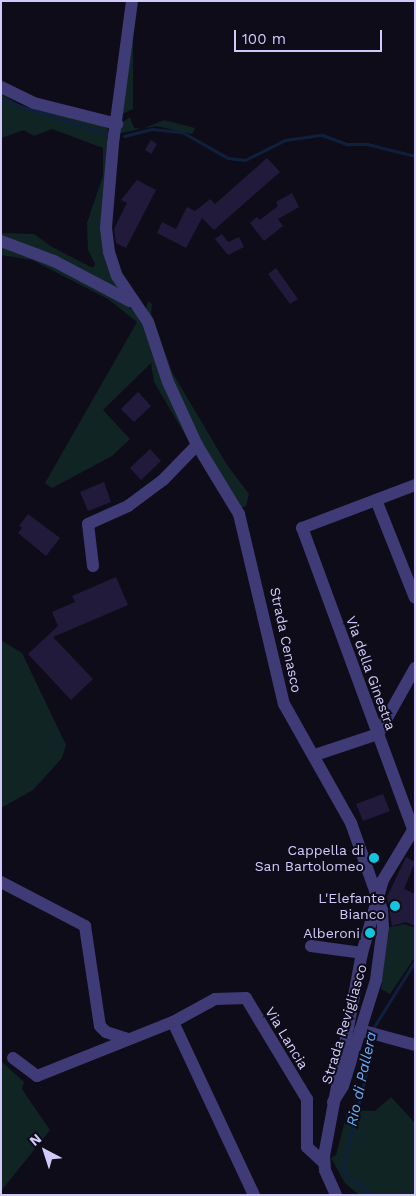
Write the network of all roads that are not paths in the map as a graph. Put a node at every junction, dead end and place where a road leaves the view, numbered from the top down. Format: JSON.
{"nodes":[{"id":1,"x":132,"y":1,"type":"edge"},
{"id":2,"x":1,"y":86,"type":"edge"},
{"id":3,"x":117,"y":124,"type":"junction"},
{"id":4,"x":1,"y":241,"type":"edge"},
{"id":5,"x":134,"y":304,"type":"junction"},
{"id":6,"x":197,"y":445,"type":"junction"},
{"id":7,"x":415,"y":485,"type":"edge"},
{"id":8,"x":376,"y":500,"type":"junction"},
{"id":9,"x":93,"y":566,"type":"dead end"},
{"id":10,"x":415,"y":598,"type":"edge"},
{"id":11,"x":415,"y":668,"type":"edge"},
{"id":12,"x":378,"y":734,"type":"junction"},
{"id":13,"x":315,"y":756,"type":"junction"},
{"id":14,"x":414,"y":828,"type":"edge"},
{"id":15,"x":1,"y":882,"type":"edge"},
{"id":16,"x":378,"y":894,"type":"junction"},
{"id":17,"x":311,"y":946,"type":"dead end"},
{"id":18,"x":362,"y":953,"type":"junction"},
{"id":19,"x":173,"y":1022,"type":"junction"},
{"id":20,"x":368,"y":1032,"type":"junction"},
{"id":21,"x":127,"y":1039,"type":"junction"},
{"id":22,"x":415,"y":1044,"type":"edge"},
{"id":23,"x":13,"y":1058,"type":"dead end"},
{"id":24,"x":332,"y":1102,"type":"junction"},
{"id":25,"x":324,"y":1163,"type":"junction"},
{"id":26,"x":254,"y":1195,"type":"edge"},
{"id":27,"x":336,"y":1195,"type":"edge"}],
"edges":[{"from":1,"to":3,"type":"street","name":"Strada Cenasco"},
{"from":2,"to":3,"type":"street"},
{"from":3,"to":5,"type":"street","name":"Strada Cenasco"},
{"from":4,"to":5,"type":"street"},
{"from":5,"to":6,"type":"street","name":"Strada Cenasco"},
{"from":6,"to":9,"type":"street"},
{"from":6,"to":13,"type":"street","name":"Strada Cenasco"},
{"from":7,"to":8,"type":"street"},
{"from":8,"to":10,"type":"street"},
{"from":8,"to":12,"type":"street","name":"Via della Ginestra"},
{"from":11,"to":12,"type":"street"},
{"from":12,"to":13,"type":"street"},
{"from":12,"to":14,"type":"street","name":"Via della Ginestra"},
{"from":13,"to":16,"type":"street","name":"Strada Cenasco"},
{"from":14,"to":16,"type":"street","name":"Strada Revigliasco"},
{"from":15,"to":21,"type":"street"},
{"from":16,"to":18,"type":"street","name":"Strada Revigliasco"},
{"from":16,"to":20,"type":"street","name":"Strada Revigliasco"},
{"from":17,"to":18,"type":"street"},
{"from":18,"to":24,"type":"street","name":"Strada Revigliasco"},
{"from":19,"to":21,"type":"street","name":"Via Lancia"},
{"from":19,"to":25,"type":"street","name":"Via Lancia"},
{"from":19,"to":26,"type":"street"},
{"from":20,"to":22,"type":"street"},
{"from":20,"to":24,"type":"street","name":"Strada Revigliasco"},
{"from":21,"to":23,"type":"street","name":"Via Lancia"},
{"from":24,"to":25,"type":"street","name":"Strada Revigliasco"},
{"from":25,"to":27,"type":"street","name":"Strada Revigliasco"}]}
